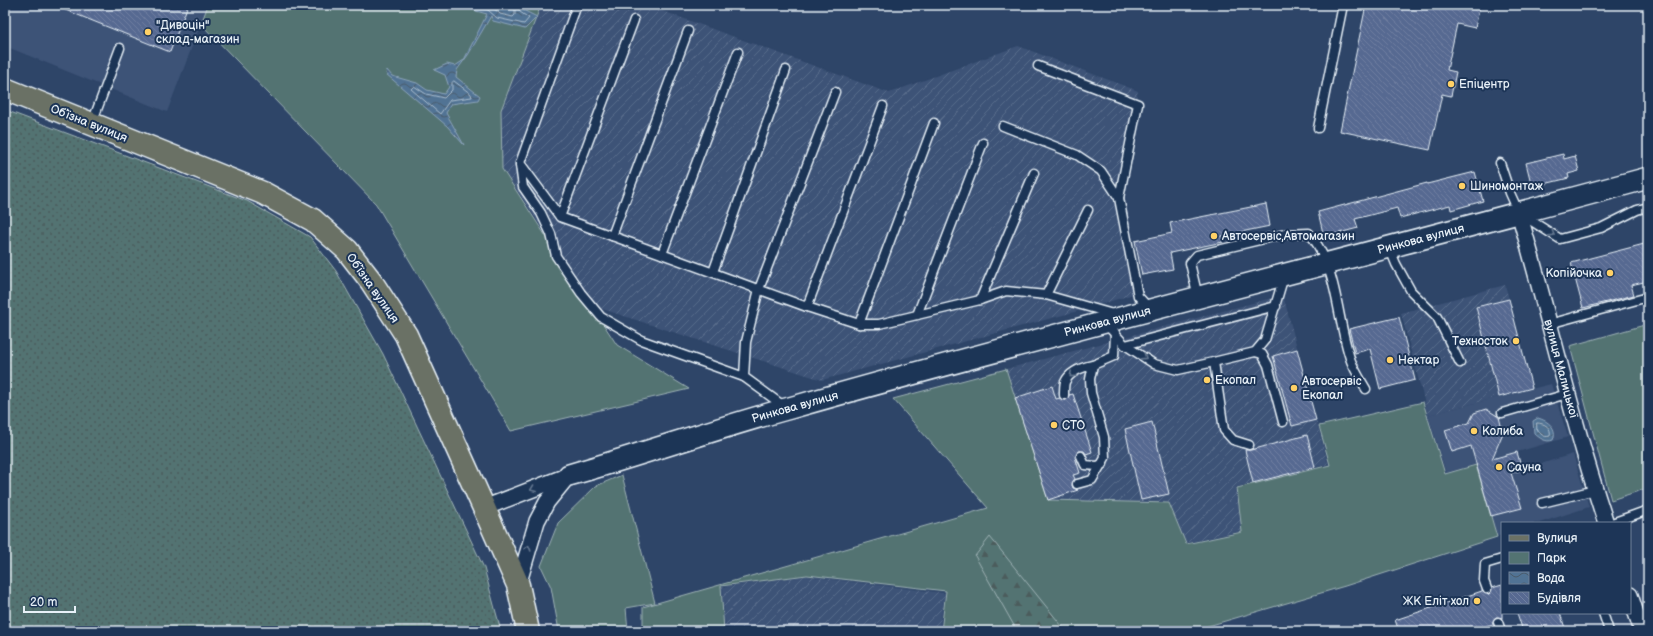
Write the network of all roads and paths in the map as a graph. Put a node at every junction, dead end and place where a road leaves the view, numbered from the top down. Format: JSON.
{"nodes":[{"id":1,"x":577,"y":5,"type":"edge"},
{"id":2,"x":1344,"y":5,"type":"edge"},
{"id":3,"x":634,"y":20,"type":"dead end"},
{"id":4,"x":688,"y":31,"type":"dead end"},
{"id":5,"x":120,"y":48,"type":"dead end"},
{"id":6,"x":738,"y":52,"type":"dead end"},
{"id":7,"x":1038,"y":66,"type":"dead end"},
{"id":8,"x":786,"y":70,"type":"dead end"},
{"id":9,"x":5,"y":89,"type":"edge"},
{"id":10,"x":835,"y":92,"type":"dead end"},
{"id":11,"x":883,"y":106,"type":"dead end"},
{"id":12,"x":934,"y":123,"type":"dead end"},
{"id":13,"x":92,"y":124,"type":"junction"},
{"id":14,"x":1003,"y":126,"type":"dead end"},
{"id":15,"x":1318,"y":128,"type":"dead end"},
{"id":16,"x":983,"y":143,"type":"dead end"},
{"id":17,"x":520,"y":163,"type":"junction"},
{"id":18,"x":1500,"y":163,"type":"dead end"},
{"id":19,"x":1034,"y":173,"type":"dead end"},
{"id":20,"x":1648,"y":178,"type":"edge"},
{"id":21,"x":1119,"y":198,"type":"junction"},
{"id":22,"x":1648,"y":207,"type":"edge"},
{"id":23,"x":1088,"y":210,"type":"dead end"},
{"id":24,"x":1519,"y":213,"type":"junction"},
{"id":25,"x":560,"y":217,"type":"junction"},
{"id":26,"x":612,"y":236,"type":"junction"},
{"id":27,"x":1388,"y":246,"type":"junction"},
{"id":28,"x":662,"y":254,"type":"junction"},
{"id":29,"x":1327,"y":263,"type":"junction"},
{"id":30,"x":713,"y":272,"type":"junction"},
{"id":31,"x":1285,"y":274,"type":"junction"},
{"id":32,"x":759,"y":289,"type":"junction"},
{"id":33,"x":1046,"y":294,"type":"junction"},
{"id":34,"x":1198,"y":297,"type":"junction"},
{"id":35,"x":1648,"y":297,"type":"edge"},
{"id":36,"x":980,"y":300,"type":"junction"},
{"id":37,"x":807,"y":306,"type":"junction"},
{"id":38,"x":1276,"y":306,"type":"junction"},
{"id":39,"x":1151,"y":310,"type":"junction"},
{"id":40,"x":917,"y":315,"type":"junction"},
{"id":41,"x":860,"y":324,"type":"junction"},
{"id":42,"x":1114,"y":324,"type":"junction"},
{"id":43,"x":1549,"y":324,"type":"junction"},
{"id":44,"x":1266,"y":340,"type":"junction"},
{"id":45,"x":1125,"y":345,"type":"junction"},
{"id":46,"x":1255,"y":352,"type":"junction"},
{"id":47,"x":1214,"y":362,"type":"junction"},
{"id":48,"x":1460,"y":363,"type":"dead end"},
{"id":49,"x":1093,"y":365,"type":"junction"},
{"id":50,"x":1268,"y":365,"type":"junction"},
{"id":51,"x":744,"y":377,"type":"junction"},
{"id":52,"x":1366,"y":389,"type":"dead end"},
{"id":53,"x":1567,"y":394,"type":"junction"},
{"id":54,"x":1064,"y":395,"type":"dead end"},
{"id":55,"x":788,"y":408,"type":"junction"},
{"id":56,"x":1502,"y":413,"type":"dead end"},
{"id":57,"x":1283,"y":422,"type":"dead end"},
{"id":58,"x":1249,"y":445,"type":"dead end"},
{"id":59,"x":1081,"y":456,"type":"dead end"},
{"id":60,"x":1103,"y":464,"type":"junction"},
{"id":61,"x":570,"y":475,"type":"junction"},
{"id":62,"x":1077,"y":484,"type":"dead end"},
{"id":63,"x":1595,"y":490,"type":"junction"},
{"id":64,"x":1542,"y":503,"type":"dead end"},
{"id":65,"x":484,"y":508,"type":"junction"},
{"id":66,"x":1648,"y":510,"type":"edge"},
{"id":67,"x":1606,"y":522,"type":"edge"},
{"id":68,"x":1615,"y":522,"type":"edge"},
{"id":69,"x":1501,"y":559,"type":"edge"},
{"id":70,"x":518,"y":585,"type":"junction"},
{"id":71,"x":1487,"y":589,"type":"dead end"},
{"id":72,"x":1631,"y":598,"type":"edge"},
{"id":73,"x":1603,"y":614,"type":"edge"},
{"id":74,"x":1498,"y":622,"type":"dead end"},
{"id":75,"x":528,"y":631,"type":"edge"},
{"id":76,"x":1501,"y":631,"type":"edge"},
{"id":77,"x":1609,"y":631,"type":"edge"},
{"id":78,"x":1642,"y":631,"type":"edge"}],
"edges":[{"from":1,"to":17,"type":"lane"},
{"from":2,"to":15,"type":"lane"},
{"from":3,"to":25,"type":"lane"},
{"from":4,"to":26,"type":"lane"},
{"from":5,"to":13,"type":"lane"},
{"from":6,"to":28,"type":"lane"},
{"from":7,"to":21,"type":"lane"},
{"from":8,"to":30,"type":"lane"},
{"from":9,"to":13,"type":"main road","name":"Обʼїзна вулиця"},
{"from":10,"to":32,"type":"lane"},
{"from":11,"to":37,"type":"lane"},
{"from":12,"to":41,"type":"lane"},
{"from":13,"to":65,"type":"main road","name":"Обʼїзна вулиця"},
{"from":14,"to":21,"type":"lane"},
{"from":16,"to":40,"type":"lane"},
{"from":17,"to":25,"type":"lane"},
{"from":17,"to":51,"type":"lane"},
{"from":18,"to":24,"type":"lane"},
{"from":19,"to":36,"type":"lane"},
{"from":20,"to":24,"type":"main road","name":"Ринкова вулиця"},
{"from":21,"to":39,"type":"lane"},
{"from":24,"to":22,"type":"lane","one_way":true},
{"from":23,"to":33,"type":"lane"},
{"from":24,"to":27,"type":"main road","name":"Ринкова вулиця"},
{"from":24,"to":43,"type":"street","name":"вулиця Малицької"},
{"from":25,"to":26,"type":"lane"},
{"from":26,"to":28,"type":"lane"},
{"from":27,"to":29,"type":"main road","name":"Ринкова вулиця"},
{"from":27,"to":48,"type":"lane"},
{"from":28,"to":30,"type":"lane"},
{"from":29,"to":31,"type":"main road","name":"Ринкова вулиця"},
{"from":29,"to":34,"type":"lane"},
{"from":29,"to":52,"type":"lane"},
{"from":30,"to":32,"type":"lane"},
{"from":31,"to":34,"type":"main road","name":"Ринкова вулиця"},
{"from":31,"to":38,"type":"lane"},
{"from":32,"to":37,"type":"lane"},
{"from":32,"to":51,"type":"lane"},
{"from":33,"to":36,"type":"lane"},
{"from":33,"to":42,"type":"lane"},
{"from":34,"to":39,"type":"main road","name":"Ринкова вулиця"},
{"from":35,"to":43,"type":"lane"},
{"from":36,"to":40,"type":"lane"},
{"from":37,"to":41,"type":"lane"},
{"from":38,"to":44,"type":"lane"},
{"from":38,"to":45,"type":"lane"},
{"from":39,"to":42,"type":"main road","name":"Ринкова вулиця"},
{"from":40,"to":41,"type":"lane"},
{"from":42,"to":45,"type":"lane"},
{"from":42,"to":49,"type":"lane"},
{"from":42,"to":55,"type":"main road","name":"Ринкова вулиця"},
{"from":43,"to":53,"type":"street","name":"вулиця Малицької"},
{"from":44,"to":46,"type":"lane"},
{"from":44,"to":50,"type":"lane"},
{"from":45,"to":47,"type":"lane","one_way":true},
{"from":46,"to":47,"type":"lane"},
{"from":46,"to":50,"type":"lane"},
{"from":47,"to":58,"type":"lane"},
{"from":49,"to":54,"type":"lane","one_way":true},
{"from":49,"to":60,"type":"lane"},
{"from":50,"to":57,"type":"lane"},
{"from":51,"to":55,"type":"lane"},
{"from":53,"to":56,"type":"lane"},
{"from":53,"to":63,"type":"street","name":"вулиця Малицької"},
{"from":55,"to":61,"type":"main road","name":"Ринкова вулиця"},
{"from":59,"to":60,"type":"lane"},
{"from":60,"to":62,"type":"lane"},
{"from":61,"to":65,"type":"street","name":"Ринкова вулиця","one_way":true},
{"from":70,"to":61,"type":"street","one_way":true},
{"from":63,"to":64,"type":"lane"},
{"from":63,"to":67,"type":"street","name":"вулиця Малицької"},
{"from":65,"to":70,"type":"main road","name":"Обʼїзна вулиця"},
{"from":66,"to":68,"type":"lane"},
{"from":69,"to":71,"type":"lane"},
{"from":70,"to":75,"type":"main road","name":"Обʼїзна вулиця"},
{"from":72,"to":78,"type":"street"},
{"from":73,"to":77,"type":"lane"},
{"from":74,"to":76,"type":"lane"}]}
